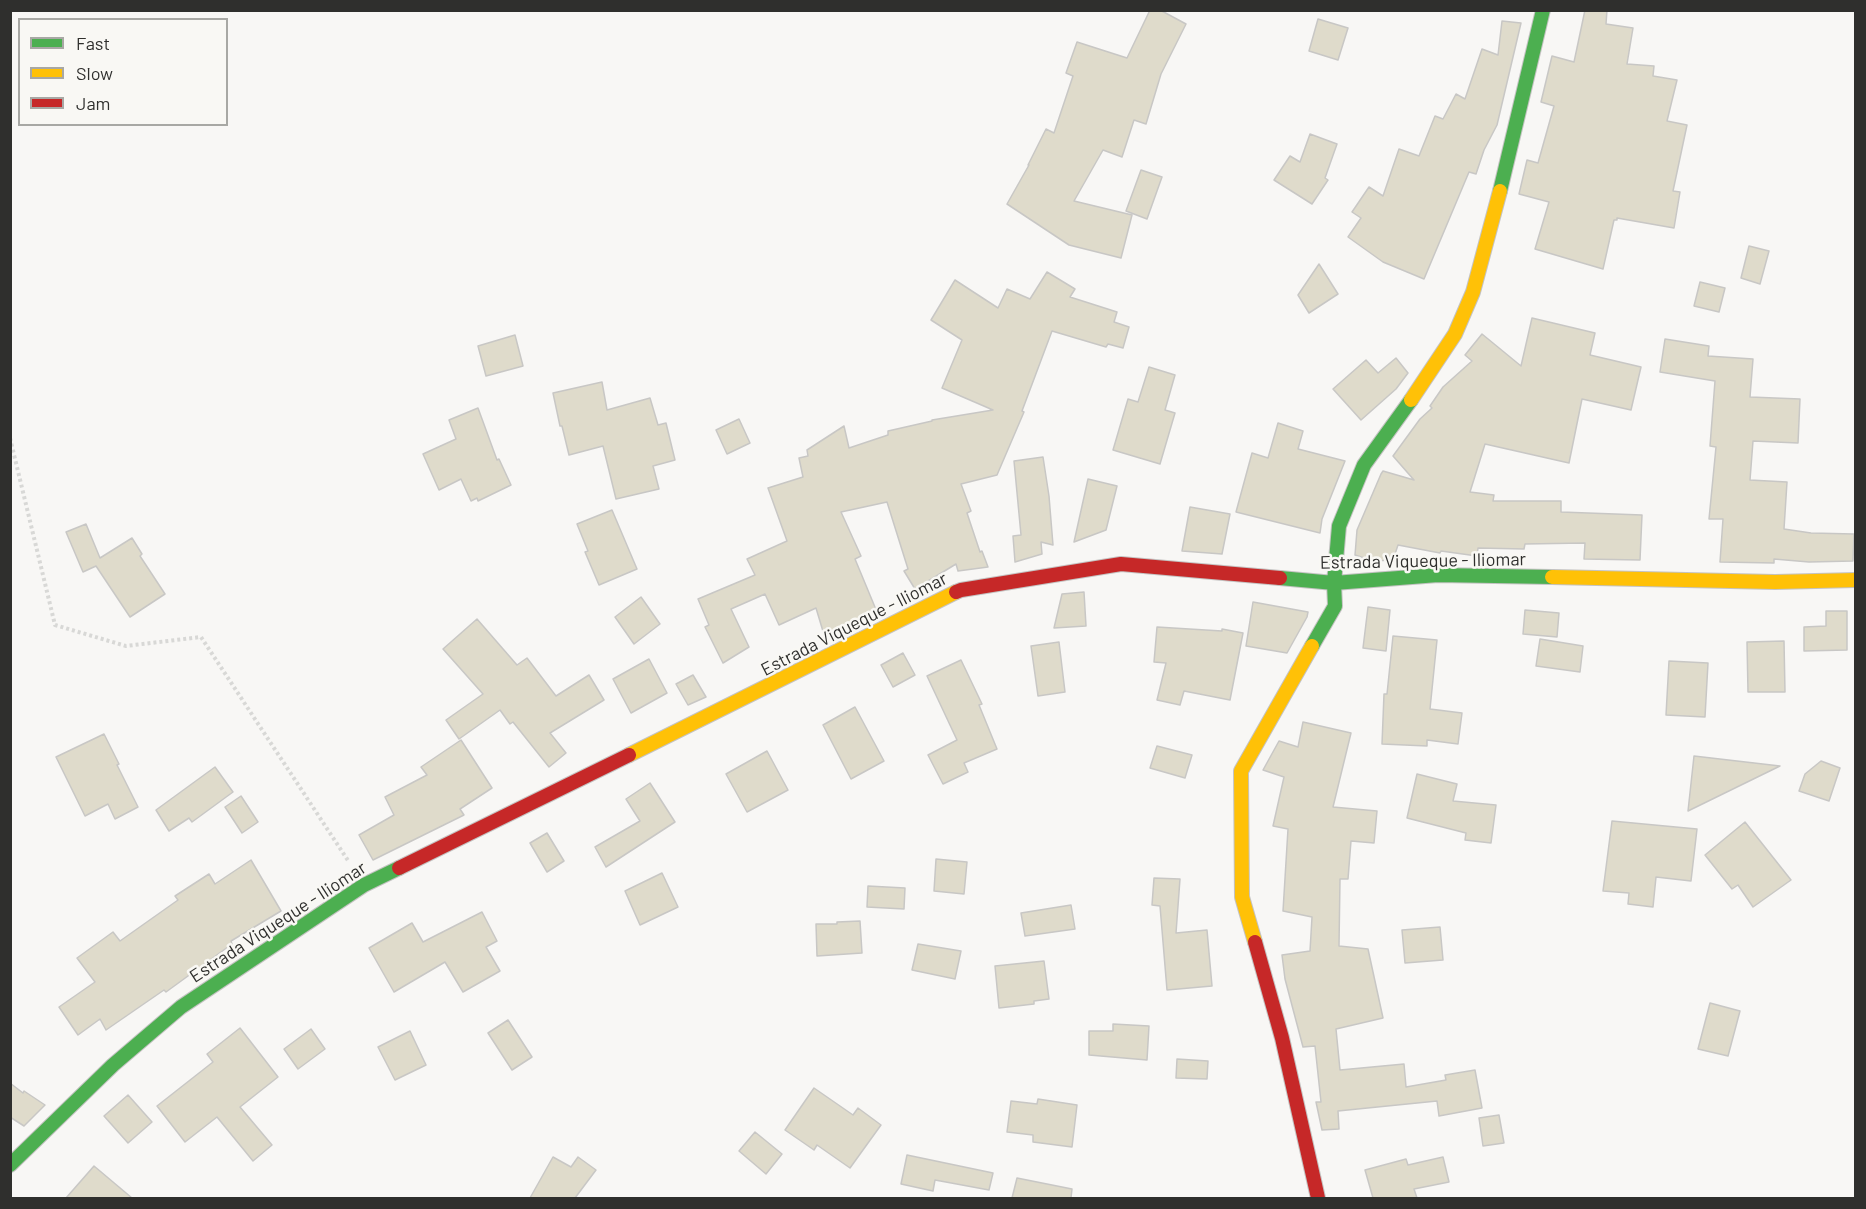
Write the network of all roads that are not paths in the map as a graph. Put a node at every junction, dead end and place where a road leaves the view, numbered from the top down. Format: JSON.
{"nodes":[{"id":1,"x":1543,"y":10,"type":"edge"},
{"id":2,"x":1856,"y":580,"type":"edge"},
{"id":3,"x":1334,"y":583,"type":"junction"},
{"id":4,"x":10,"y":1165,"type":"edge"},
{"id":5,"x":1318,"y":1198,"type":"edge"}],
"edges":[{"from":1,"to":3,"type":"main road"},
{"from":2,"to":3,"type":"main road","name":"Estrada Viqueque - Iliomar"},
{"from":3,"to":4,"type":"main road","name":"Estrada Viqueque - Iliomar"},
{"from":3,"to":5,"type":"main road"}]}
